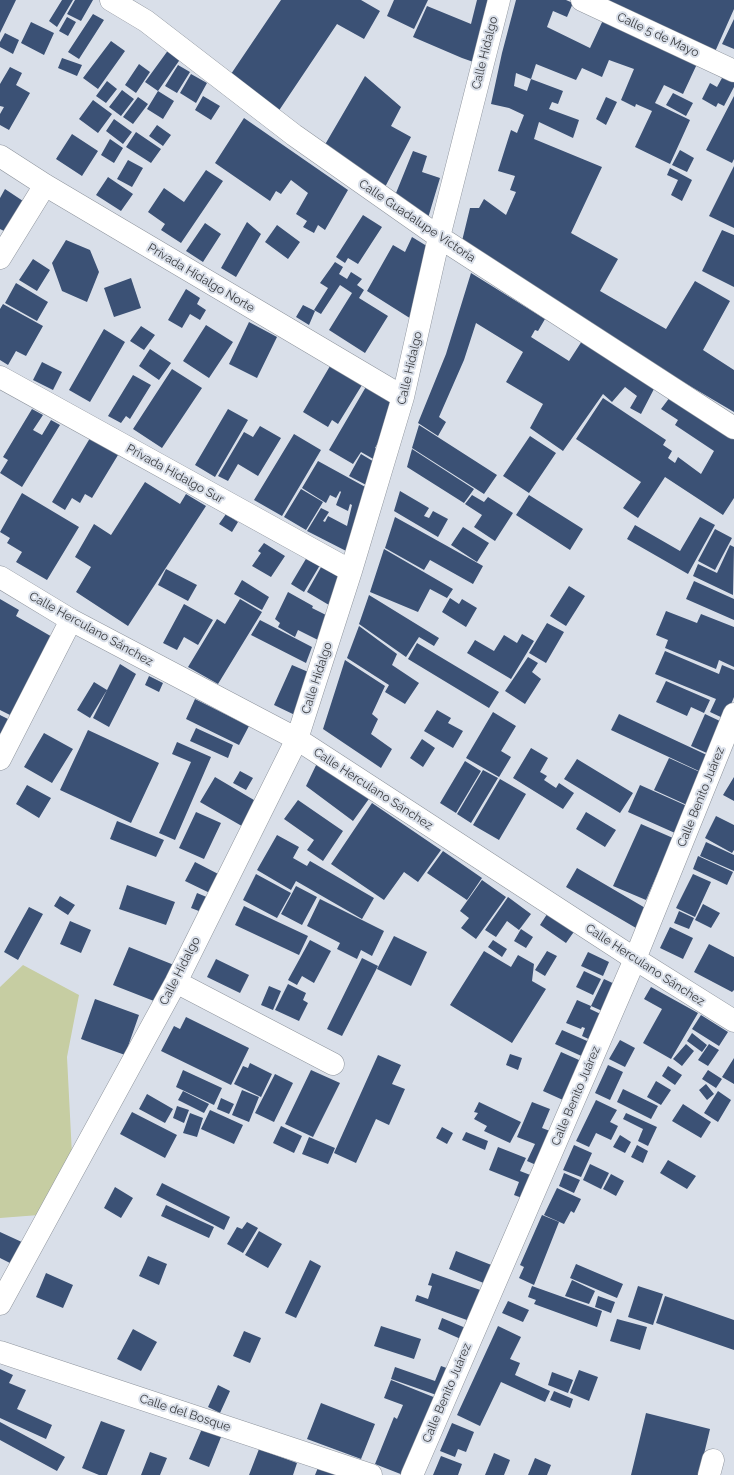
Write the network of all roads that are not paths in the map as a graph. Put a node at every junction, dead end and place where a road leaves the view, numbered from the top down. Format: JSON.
{"nodes":[{"id":1,"x":111,"y":0,"type":"edge"},
{"id":2,"x":499,"y":0,"type":"edge"},
{"id":3,"x":582,"y":0,"type":"edge"},
{"id":4,"x":734,"y":71,"type":"edge"},
{"id":5,"x":0,"y":156,"type":"edge"},
{"id":6,"x":45,"y":185,"type":"junction"},
{"id":7,"x":439,"y":237,"type":"junction"},
{"id":8,"x":0,"y":258,"type":"edge"},
{"id":9,"x":0,"y":376,"type":"edge"},
{"id":10,"x":404,"y":397,"type":"junction"},
{"id":11,"x":734,"y":428,"type":"edge"},
{"id":12,"x":351,"y":571,"type":"junction"},
{"id":13,"x":0,"y":577,"type":"edge"},
{"id":14,"x":71,"y":620,"type":"junction"},
{"id":15,"x":734,"y":714,"type":"edge"},
{"id":16,"x":297,"y":739,"type":"junction"},
{"id":17,"x":0,"y":759,"type":"edge"},
{"id":18,"x":635,"y":959,"type":"junction"},
{"id":19,"x":176,"y":982,"type":"junction"},
{"id":20,"x":734,"y":1021,"type":"edge"},
{"id":21,"x":333,"y":1064,"type":"dead end"},
{"id":22,"x":0,"y":1304,"type":"edge"},
{"id":23,"x":0,"y":1352,"type":"edge"},
{"id":24,"x":371,"y":1475,"type":"edge"},
{"id":25,"x":412,"y":1475,"type":"edge"}],
"edges":[{"from":1,"to":7,"type":"street","name":"Calle Guadalupe Victoria"},
{"from":2,"to":7,"type":"street","name":"Calle Hidalgo"},
{"from":3,"to":4,"type":"street","name":"Calle 5 de Mayo"},
{"from":5,"to":6,"type":"street","name":"Privada Hidalgo Norte"},
{"from":6,"to":8,"type":"street"},
{"from":6,"to":10,"type":"street","name":"Privada Hidalgo Norte"},
{"from":7,"to":10,"type":"street","name":"Calle Hidalgo"},
{"from":7,"to":11,"type":"street","name":"Calle Guadalupe Victoria"},
{"from":9,"to":12,"type":"street","name":"Privada Hidalgo Sur"},
{"from":10,"to":12,"type":"street","name":"Calle Hidalgo"},
{"from":12,"to":16,"type":"street","name":"Calle Hidalgo"},
{"from":13,"to":14,"type":"street","name":"Calle Herculano Sánchez"},
{"from":14,"to":16,"type":"street","name":"Calle Herculano Sánchez"},
{"from":14,"to":17,"type":"street"},
{"from":15,"to":18,"type":"street","name":"Calle Benito Juárez"},
{"from":16,"to":18,"type":"street","name":"Calle Herculano Sánchez"},
{"from":16,"to":19,"type":"street","name":"Calle Hidalgo"},
{"from":18,"to":20,"type":"street","name":"Calle Herculano Sánchez"},
{"from":18,"to":25,"type":"street","name":"Calle Benito Juárez"},
{"from":19,"to":21,"type":"street"},
{"from":19,"to":22,"type":"street","name":"Calle Hidalgo"},
{"from":23,"to":24,"type":"street","name":"Calle del Bosque"}]}
